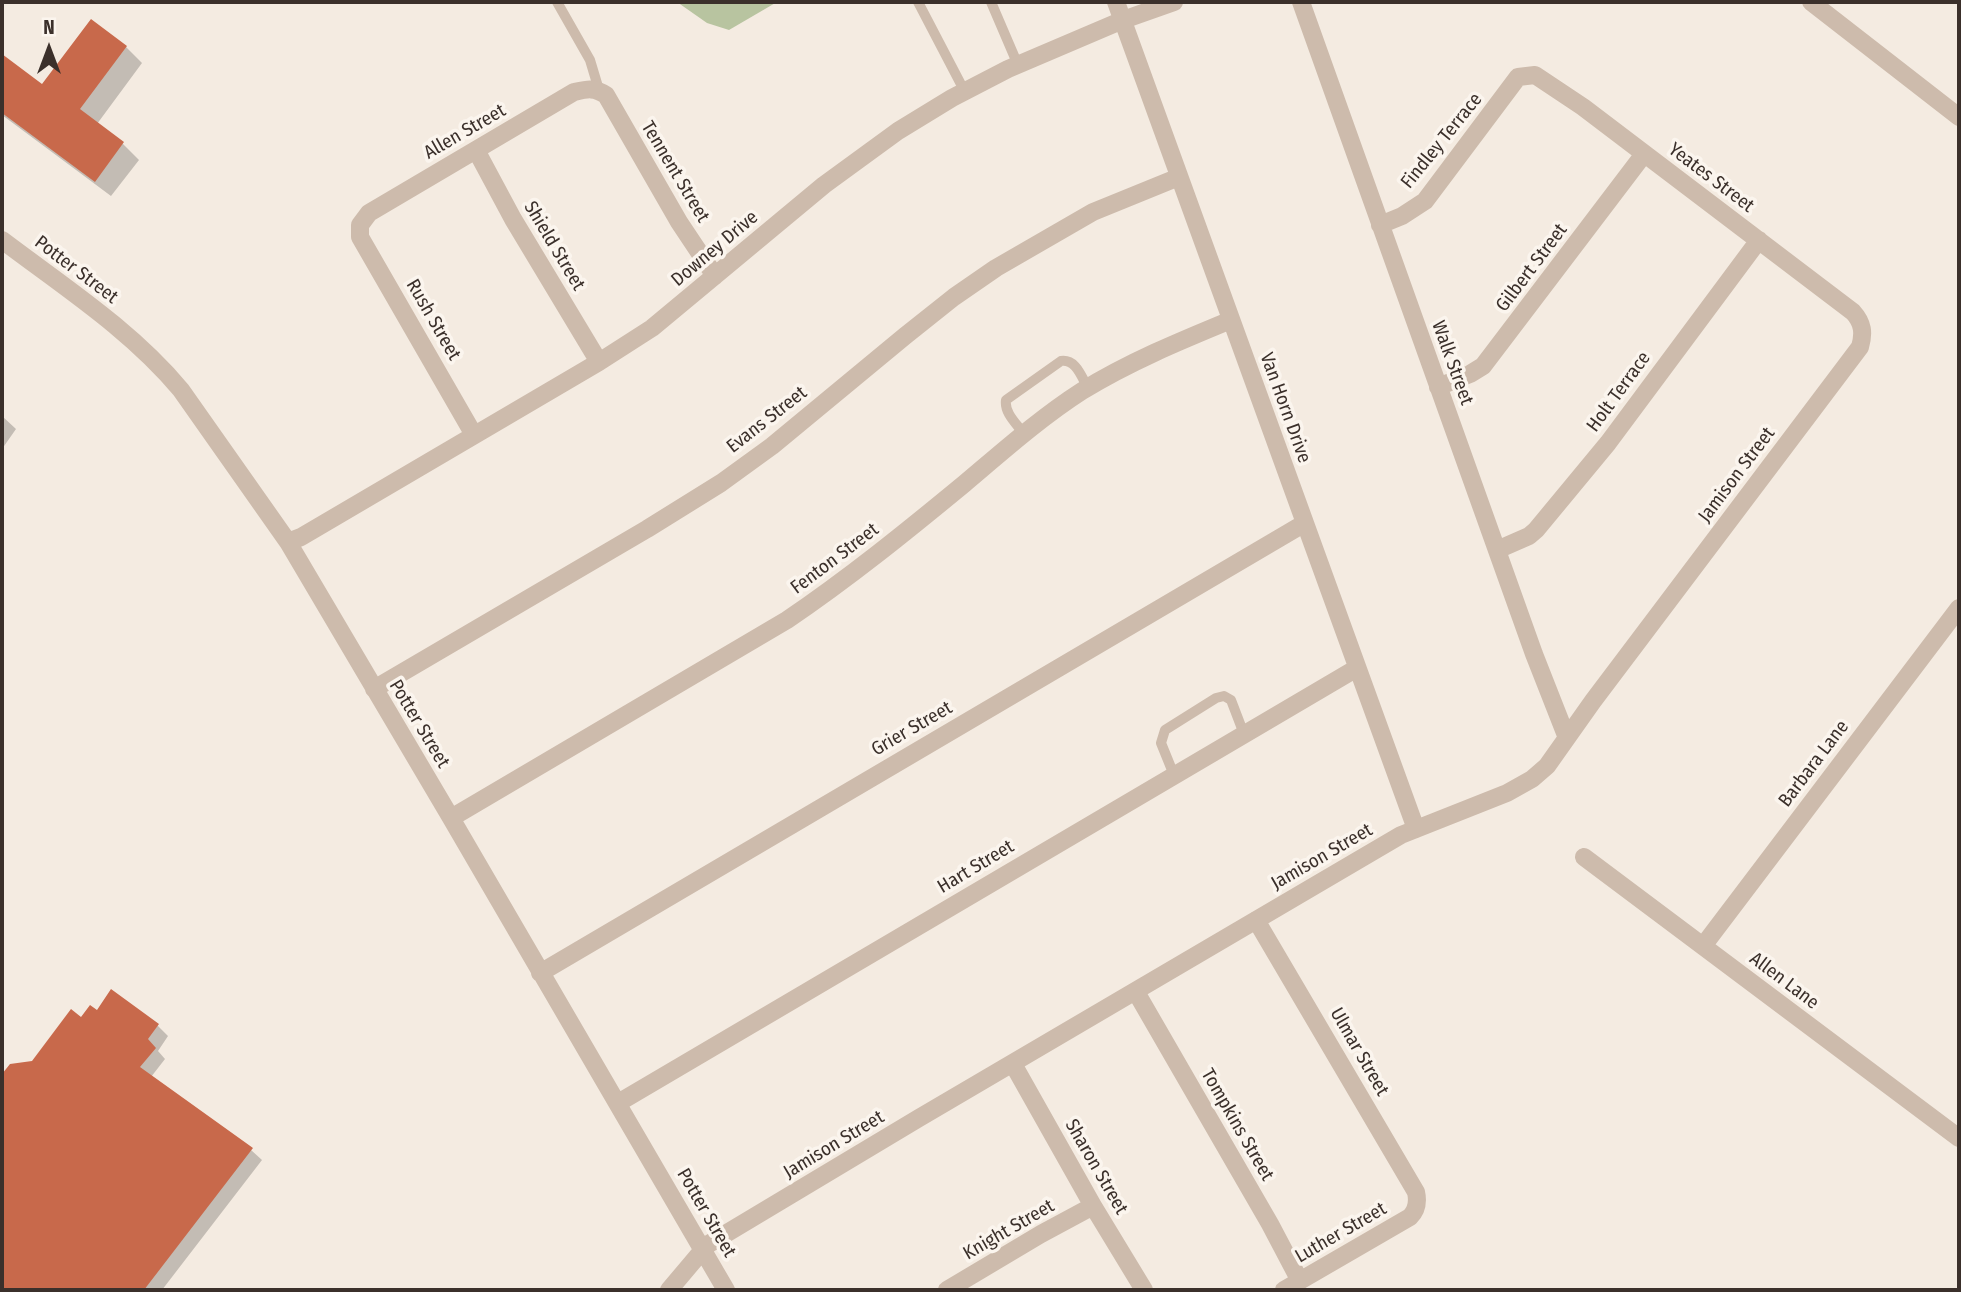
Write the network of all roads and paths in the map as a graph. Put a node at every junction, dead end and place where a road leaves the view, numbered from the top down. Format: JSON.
{"nodes":[{"id":1,"x":557,"y":2,"type":"edge"},
{"id":2,"x":918,"y":2,"type":"edge"},
{"id":3,"x":991,"y":2,"type":"edge"},
{"id":4,"x":1116,"y":2,"type":"edge"},
{"id":5,"x":1174,"y":2,"type":"edge"},
{"id":6,"x":1301,"y":2,"type":"edge"},
{"id":7,"x":1811,"y":2,"type":"edge"},
{"id":8,"x":1123,"y":20,"type":"junction"},
{"id":9,"x":1018,"y":65,"type":"junction"},
{"id":10,"x":1528,"y":76,"type":"joint"},
{"id":11,"x":599,"y":90,"type":"junction"},
{"id":12,"x":965,"y":92,"type":"junction"},
{"id":13,"x":1959,"y":117,"type":"edge"},
{"id":14,"x":476,"y":150,"type":"junction"},
{"id":15,"x":1644,"y":154,"type":"junction"},
{"id":16,"x":1179,"y":177,"type":"junction"},
{"id":17,"x":360,"y":225,"type":"joint"},
{"id":18,"x":1380,"y":225,"type":"junction"},
{"id":19,"x":2,"y":240,"type":"edge"},
{"id":20,"x":1759,"y":240,"type":"junction"},
{"id":21,"x":715,"y":276,"type":"junction"},
{"id":22,"x":1231,"y":320,"type":"junction"},
{"id":23,"x":1862,"y":326,"type":"joint"},
{"id":24,"x":599,"y":362,"type":"junction"},
{"id":25,"x":1438,"y":387,"type":"junction"},
{"id":26,"x":1088,"y":388,"type":"junction"},
{"id":27,"x":1024,"y":434,"type":"junction"},
{"id":28,"x":474,"y":435,"type":"junction"},
{"id":29,"x":1305,"y":523,"type":"junction"},
{"id":30,"x":288,"y":542,"type":"junction"},
{"id":31,"x":1497,"y":550,"type":"junction"},
{"id":32,"x":1959,"y":608,"type":"edge"},
{"id":33,"x":1357,"y":668,"type":"junction"},
{"id":34,"x":374,"y":690,"type":"junction"},
{"id":35,"x":1244,"y":734,"type":"junction"},
{"id":36,"x":1567,"y":738,"type":"junction"},
{"id":37,"x":1174,"y":775,"type":"junction"},
{"id":38,"x":451,"y":818,"type":"junction"},
{"id":39,"x":1416,"y":829,"type":"junction"},
{"id":40,"x":1584,"y":857,"type":"dead end"},
{"id":41,"x":1256,"y":920,"type":"junction"},
{"id":42,"x":1703,"y":946,"type":"junction"},
{"id":43,"x":540,"y":974,"type":"junction"},
{"id":44,"x":1136,"y":992,"type":"junction"},
{"id":45,"x":1013,"y":1064,"type":"junction"},
{"id":46,"x":618,"y":1103,"type":"junction"},
{"id":47,"x":1957,"y":1131,"type":"edge"},
{"id":48,"x":1093,"y":1206,"type":"junction"},
{"id":49,"x":1416,"y":1208,"type":"joint"},
{"id":50,"x":702,"y":1249,"type":"junction"},
{"id":51,"x":1292,"y":1285,"type":"edge"},
{"id":52,"x":669,"y":1290,"type":"edge"},
{"id":53,"x":726,"y":1290,"type":"edge"},
{"id":54,"x":947,"y":1290,"type":"edge"},
{"id":55,"x":1144,"y":1290,"type":"edge"}],
"edges":[{"from":1,"to":11,"type":"lane"},
{"from":2,"to":12,"type":"lane"},
{"from":3,"to":9,"type":"lane"},
{"from":4,"to":8,"type":"street","name":"Van Horn Drive"},
{"from":5,"to":8,"type":"street","name":"Downey Drive"},
{"from":6,"to":18,"type":"street","name":"Walk Street"},
{"from":7,"to":13,"type":"street"},
{"from":8,"to":9,"type":"street","name":"Downey Drive"},
{"from":8,"to":16,"type":"street","name":"Van Horn Drive"},
{"from":9,"to":12,"type":"street","name":"Downey Drive"},
{"from":10,"to":15,"type":"street","name":"Yeates Street"},
{"from":10,"to":18,"type":"street","name":"Findley Terrace"},
{"from":11,"to":14,"type":"street","name":"Allen Street"},
{"from":11,"to":21,"type":"street","name":"Tennent Street"},
{"from":12,"to":21,"type":"street","name":"Downey Drive"},
{"from":14,"to":17,"type":"street","name":"Allen Street"},
{"from":14,"to":24,"type":"street","name":"Shield Street"},
{"from":15,"to":20,"type":"street","name":"Yeates Street"},
{"from":15,"to":25,"type":"street","name":"Gilbert Street"},
{"from":16,"to":22,"type":"street","name":"Van Horn Drive"},
{"from":16,"to":34,"type":"street","name":"Evans Street"},
{"from":17,"to":28,"type":"street","name":"Rush Street"},
{"from":18,"to":25,"type":"street","name":"Walk Street"},
{"from":19,"to":30,"type":"street","name":"Potter Street"},
{"from":20,"to":23,"type":"street","name":"Yeates Street"},
{"from":20,"to":31,"type":"street","name":"Holt Terrace"},
{"from":21,"to":24,"type":"street","name":"Downey Drive"},
{"from":22,"to":26,"type":"street","name":"Fenton Street"},
{"from":22,"to":29,"type":"street","name":"Van Horn Drive"},
{"from":23,"to":36,"type":"street","name":"Jamison Street"},
{"from":24,"to":28,"type":"street","name":"Downey Drive"},
{"from":25,"to":31,"type":"street","name":"Walk Street"},
{"from":26,"to":27,"type":"street","name":"Fenton Street"},
{"from":26,"to":27,"type":"lane"},
{"from":27,"to":38,"type":"street","name":"Fenton Street"},
{"from":28,"to":30,"type":"street","name":"Downey Drive"},
{"from":29,"to":33,"type":"street","name":"Van Horn Drive"},
{"from":29,"to":43,"type":"street","name":"Grier Street"},
{"from":30,"to":34,"type":"street","name":"Potter Street"},
{"from":31,"to":36,"type":"street","name":"Walk Street"},
{"from":32,"to":42,"type":"street","name":"Barbara Lane"},
{"from":33,"to":35,"type":"street","name":"Hart Street"},
{"from":33,"to":39,"type":"street","name":"Van Horn Drive"},
{"from":34,"to":38,"type":"street","name":"Potter Street"},
{"from":35,"to":37,"type":"street","name":"Hart Street"},
{"from":35,"to":37,"type":"lane"},
{"from":36,"to":39,"type":"street","name":"Jamison Street"},
{"from":37,"to":46,"type":"street","name":"Hart Street"},
{"from":38,"to":43,"type":"street","name":"Potter Street"},
{"from":39,"to":41,"type":"street","name":"Jamison Street"},
{"from":40,"to":42,"type":"street","name":"Allen Lane"},
{"from":41,"to":44,"type":"street","name":"Jamison Street"},
{"from":41,"to":49,"type":"street","name":"Ulmar Street"},
{"from":42,"to":47,"type":"street","name":"Allen Lane"},
{"from":43,"to":46,"type":"street","name":"Potter Street"},
{"from":44,"to":45,"type":"street","name":"Jamison Street"},
{"from":44,"to":51,"type":"street","name":"Tompkins Street"},
{"from":45,"to":48,"type":"street","name":"Sharon Street"},
{"from":45,"to":50,"type":"street","name":"Jamison Street"},
{"from":46,"to":50,"type":"street","name":"Potter Street"},
{"from":48,"to":54,"type":"street","name":"Knight Street"},
{"from":48,"to":55,"type":"street","name":"Sharon Street"},
{"from":49,"to":51,"type":"street","name":"Luther Street"},
{"from":50,"to":52,"type":"street","name":"Jamison Street"},
{"from":50,"to":53,"type":"street","name":"Potter Street"}]}
